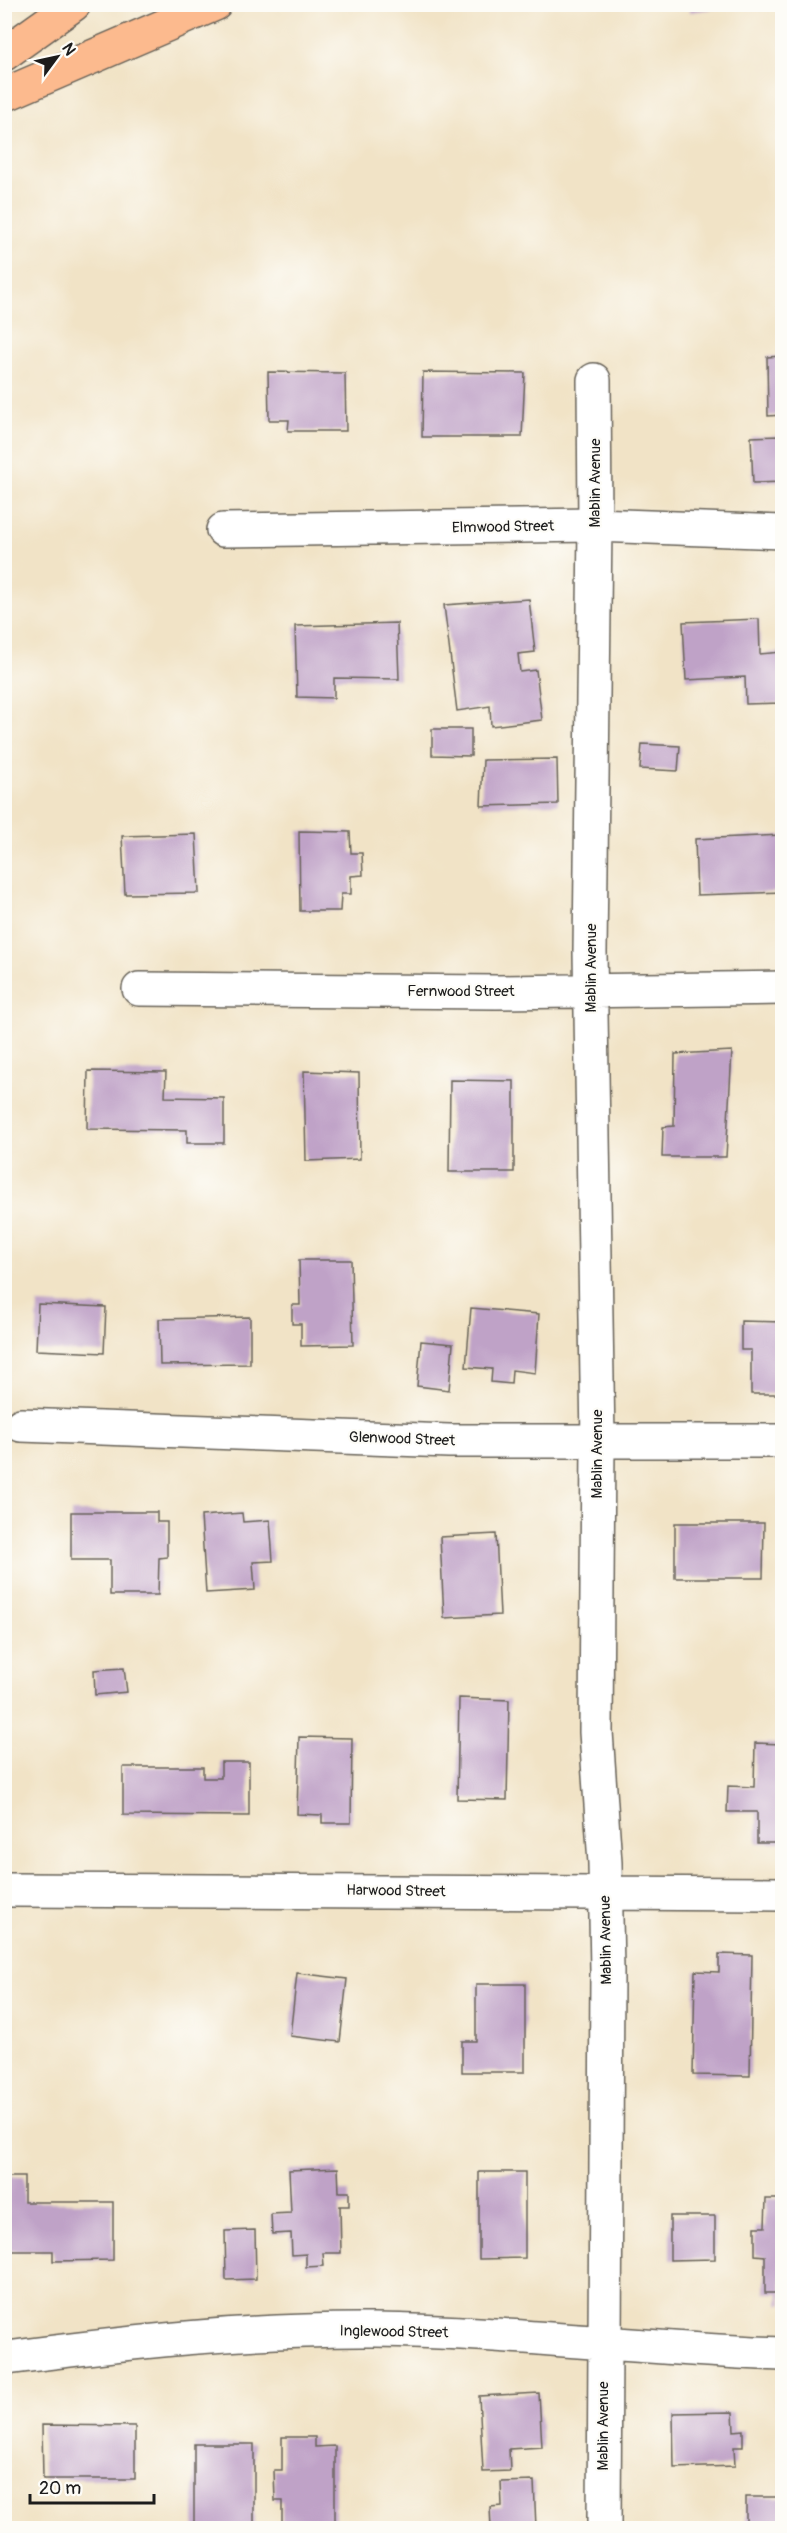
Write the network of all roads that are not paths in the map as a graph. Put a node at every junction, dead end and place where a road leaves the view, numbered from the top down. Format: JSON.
{"nodes":[{"id":1,"x":74,"y":4,"type":"edge"},
{"id":2,"x":215,"y":4,"type":"edge"},
{"id":3,"x":4,"y":54,"type":"edge"},
{"id":4,"x":4,"y":95,"type":"edge"},
{"id":5,"x":594,"y":380,"type":"dead end"},
{"id":6,"x":595,"y":525,"type":"junction"},
{"id":7,"x":223,"y":530,"type":"dead end"},
{"id":8,"x":783,"y":532,"type":"edge"},
{"id":9,"x":783,"y":988,"type":"edge"},
{"id":10,"x":139,"y":989,"type":"dead end"},
{"id":11,"x":591,"y":991,"type":"junction"},
{"id":12,"x":21,"y":1425,"type":"dead end"},
{"id":13,"x":598,"y":1441,"type":"junction"},
{"id":14,"x":783,"y":1441,"type":"edge"},
{"id":15,"x":10,"y":1890,"type":"dead end"},
{"id":16,"x":606,"y":1893,"type":"junction"},
{"id":17,"x":783,"y":1894,"type":"edge"},
{"id":18,"x":603,"y":2344,"type":"junction"},
{"id":19,"x":783,"y":2354,"type":"edge"},
{"id":20,"x":7,"y":2358,"type":"dead end"},
{"id":21,"x":604,"y":2529,"type":"edge"}],
"edges":[{"from":1,"to":3,"type":"highway"},
{"from":2,"to":4,"type":"highway"},
{"from":5,"to":6,"type":"street","name":"Mablin Avenue"},
{"from":6,"to":7,"type":"street","name":"Elmwood Street"},
{"from":6,"to":8,"type":"street","name":"Elmwood Street"},
{"from":6,"to":11,"type":"street","name":"Mablin Avenue"},
{"from":9,"to":11,"type":"street","name":"Fernwood Street"},
{"from":10,"to":11,"type":"street","name":"Fernwood Street"},
{"from":11,"to":13,"type":"street","name":"Mablin Avenue"},
{"from":12,"to":13,"type":"street","name":"Glenwood Street"},
{"from":13,"to":14,"type":"street","name":"Glenwood Street"},
{"from":13,"to":16,"type":"street","name":"Mablin Avenue"},
{"from":15,"to":16,"type":"street","name":"Harwood Street"},
{"from":16,"to":17,"type":"street","name":"Harwood Street"},
{"from":16,"to":18,"type":"street","name":"Mablin Avenue"},
{"from":18,"to":19,"type":"street","name":"Inglewood Street"},
{"from":18,"to":20,"type":"street","name":"Inglewood Street"},
{"from":18,"to":21,"type":"street","name":"Mablin Avenue"}]}
